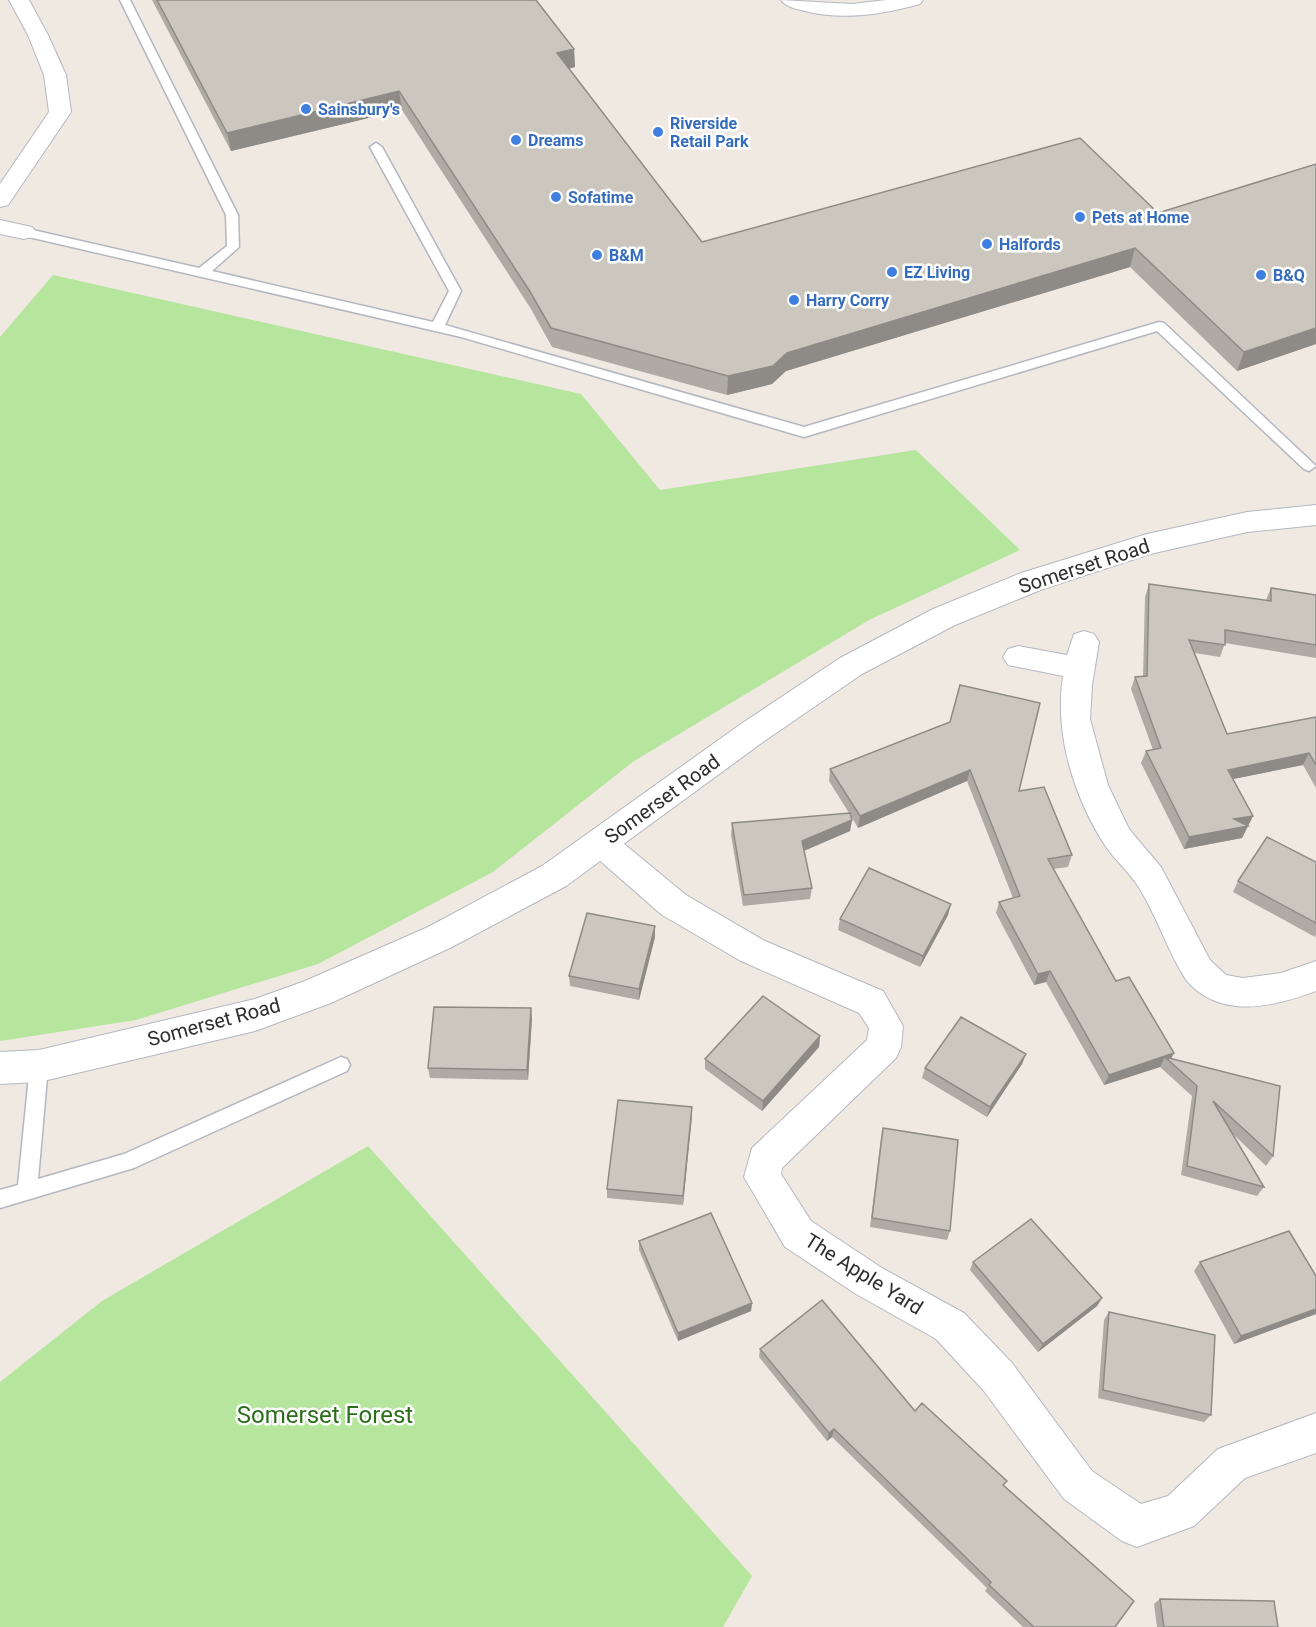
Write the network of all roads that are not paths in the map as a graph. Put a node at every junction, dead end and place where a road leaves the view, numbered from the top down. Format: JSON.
{"nodes":[{"id":1,"x":19,"y":0,"type":"edge"},
{"id":2,"x":125,"y":0,"type":"edge"},
{"id":3,"x":791,"y":0,"type":"edge"},
{"id":4,"x":913,"y":0,"type":"edge"},
{"id":5,"x":376,"y":147,"type":"dead end"},
{"id":6,"x":0,"y":200,"type":"edge"},
{"id":7,"x":0,"y":226,"type":"edge"},
{"id":8,"x":24,"y":232,"type":"joint"},
{"id":9,"x":202,"y":272,"type":"junction"},
{"id":10,"x":437,"y":327,"type":"junction"},
{"id":11,"x":1309,"y":466,"type":"dead end"},
{"id":12,"x":1316,"y":515,"type":"edge"},
{"id":13,"x":1018,"y":657,"type":"dead end"},
{"id":14,"x":601,"y":843,"type":"junction"},
{"id":15,"x":1316,"y":976,"type":"edge"},
{"id":16,"x":341,"y":1065,"type":"dead end"},
{"id":17,"x":39,"y":1066,"type":"junction"},
{"id":18,"x":0,"y":1068,"type":"edge"},
{"id":19,"x":27,"y":1192,"type":"junction"},
{"id":20,"x":0,"y":1198,"type":"edge"},
{"id":21,"x":1316,"y":1433,"type":"edge"}],
"edges":[{"from":1,"to":6,"type":"street"},
{"from":2,"to":9,"type":"lane"},
{"from":3,"to":4,"type":"street"},
{"from":5,"to":10,"type":"lane"},
{"from":7,"to":8,"type":"street"},
{"from":8,"to":9,"type":"lane"},
{"from":9,"to":10,"type":"lane"},
{"from":10,"to":11,"type":"lane"},
{"from":12,"to":14,"type":"street","name":"Somerset Road"},
{"from":13,"to":15,"type":"street"},
{"from":14,"to":17,"type":"street","name":"Somerset Road"},
{"from":14,"to":21,"type":"street","name":"The Apple Yard"},
{"from":16,"to":19,"type":"lane"},
{"from":17,"to":18,"type":"street","name":"Somerset Road"},
{"from":17,"to":19,"type":"lane"},
{"from":19,"to":20,"type":"lane"}]}
